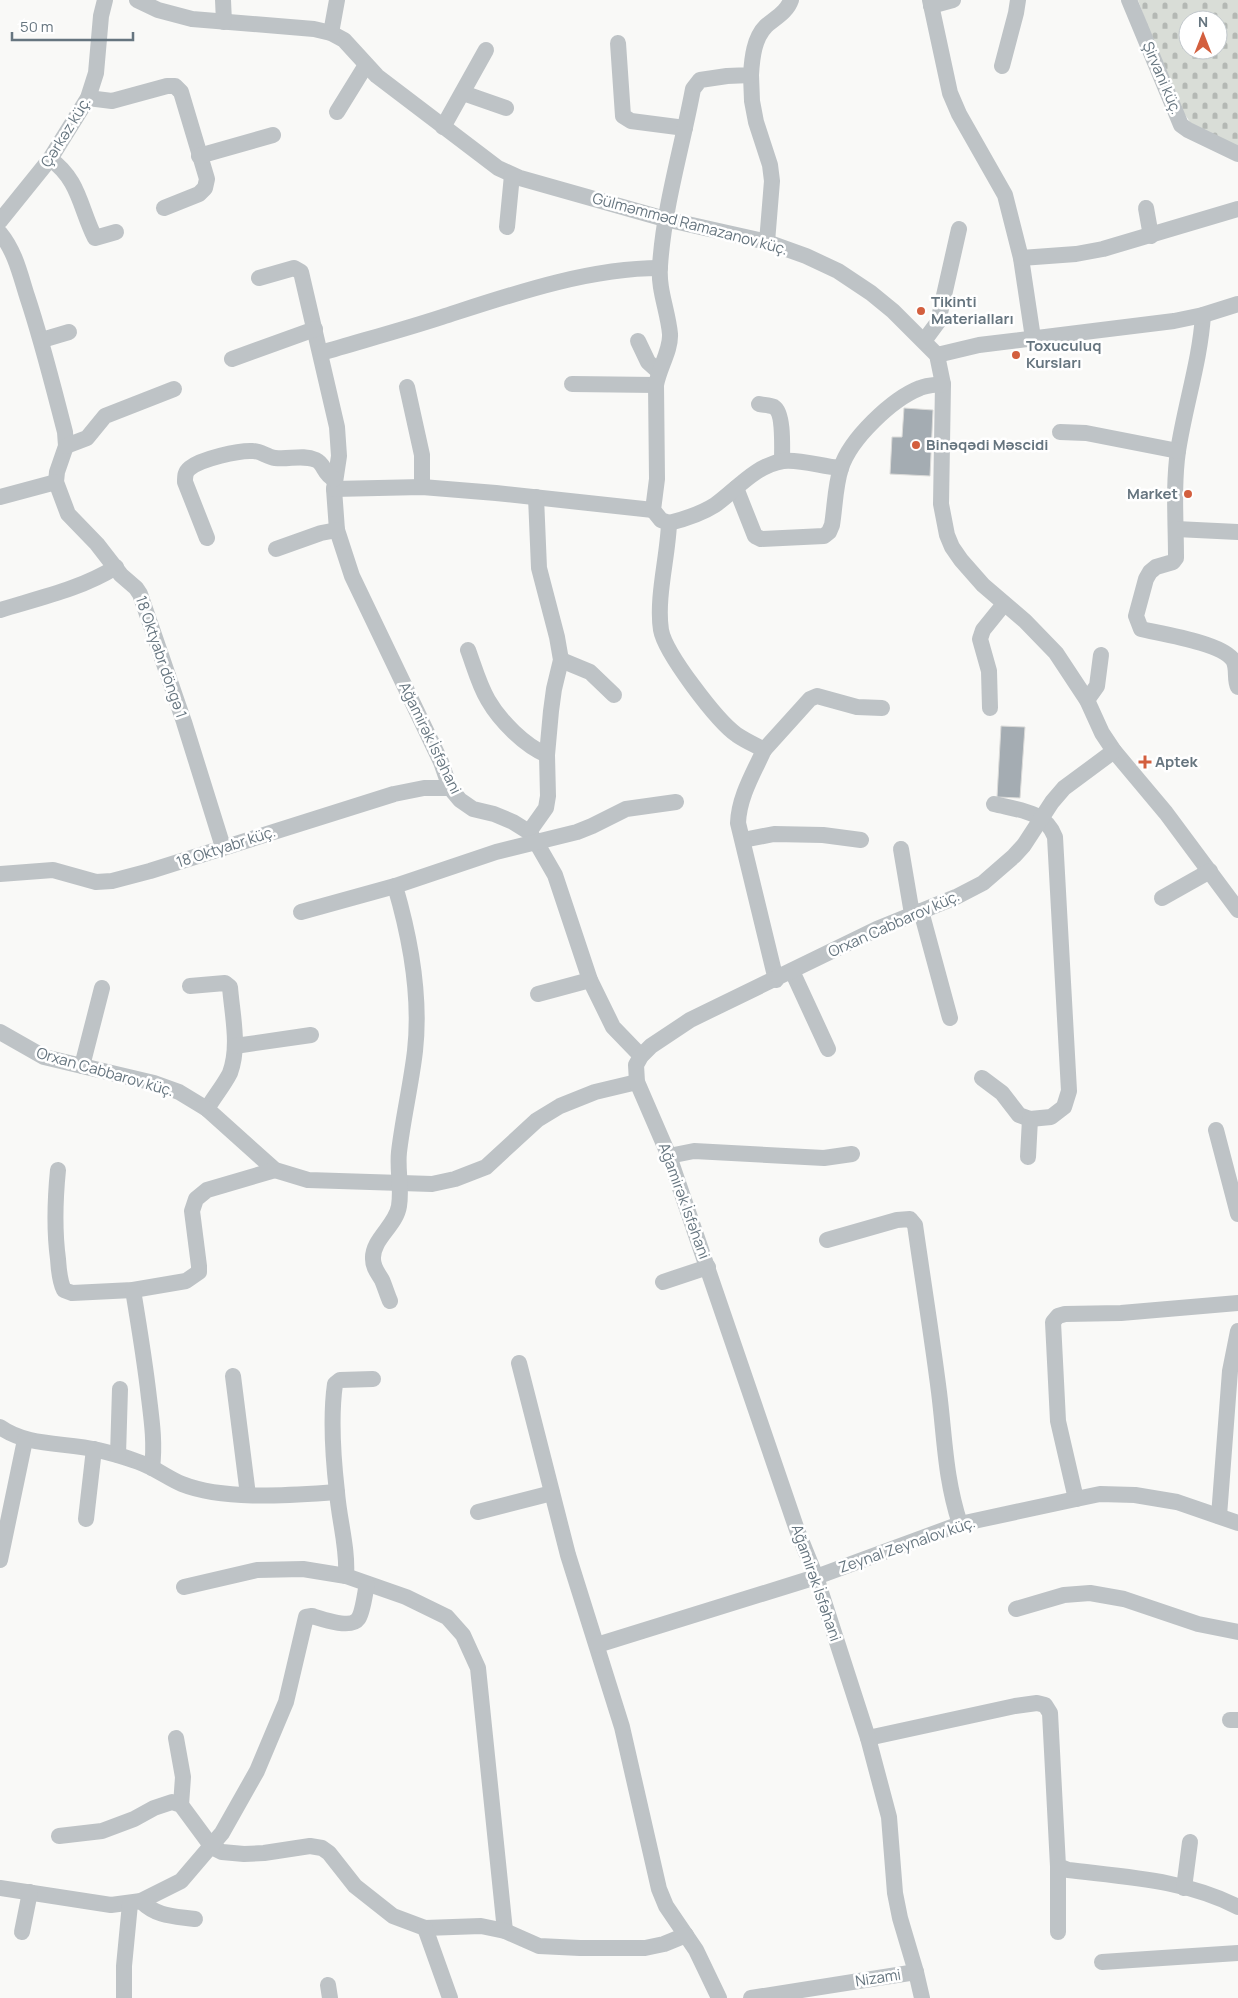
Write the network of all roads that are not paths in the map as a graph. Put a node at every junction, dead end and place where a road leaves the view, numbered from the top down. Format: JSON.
{"nodes":[{"id":1,"x":105,"y":0,"type":"edge"},
{"id":2,"x":137,"y":0,"type":"edge"},
{"id":3,"x":223,"y":0,"type":"edge"},
{"id":4,"x":338,"y":0,"type":"edge"},
{"id":5,"x":792,"y":0,"type":"edge"},
{"id":6,"x":953,"y":0,"type":"edge"},
{"id":7,"x":1018,"y":0,"type":"edge"},
{"id":8,"x":1129,"y":0,"type":"edge"},
{"id":9,"x":930,"y":3,"type":"edge"},
{"id":10,"x":224,"y":22,"type":"junction"},
{"id":11,"x":331,"y":33,"type":"junction"},
{"id":12,"x":618,"y":43,"type":"dead end"},
{"id":13,"x":486,"y":50,"type":"dead end"},
{"id":14,"x":366,"y":64,"type":"junction"},
{"id":15,"x":1002,"y":66,"type":"dead end"},
{"id":16,"x":751,"y":75,"type":"junction"},
{"id":17,"x":463,"y":93,"type":"junction"},
{"id":18,"x":88,"y":98,"type":"junction"},
{"id":19,"x":506,"y":108,"type":"dead end"},
{"id":20,"x":337,"y":112,"type":"dead end"},
{"id":21,"x":443,"y":127,"type":"junction"},
{"id":22,"x":685,"y":128,"type":"junction"},
{"id":23,"x":273,"y":135,"type":"dead end"},
{"id":24,"x":1238,"y":154,"type":"edge"},
{"id":25,"x":199,"y":156,"type":"junction"},
{"id":26,"x":50,"y":159,"type":"junction"},
{"id":27,"x":512,"y":175,"type":"junction"},
{"id":28,"x":164,"y":208,"type":"dead end"},
{"id":29,"x":1146,"y":208,"type":"dead end"},
{"id":30,"x":1238,"y":209,"type":"edge"},
{"id":31,"x":665,"y":219,"type":"junction"},
{"id":32,"x":0,"y":221,"type":"edge"},
{"id":33,"x":507,"y":227,"type":"dead end"},
{"id":34,"x":959,"y":229,"type":"dead end"},
{"id":35,"x":116,"y":232,"type":"dead end"},
{"id":36,"x":0,"y":233,"type":"edge"},
{"id":37,"x":1151,"y":236,"type":"junction"},
{"id":38,"x":767,"y":242,"type":"junction"},
{"id":39,"x":1021,"y":258,"type":"junction"},
{"id":40,"x":660,"y":268,"type":"junction"},
{"id":41,"x":259,"y":278,"type":"dead end"},
{"id":42,"x":1238,"y":304,"type":"edge"},
{"id":43,"x":1203,"y":315,"type":"junction"},
{"id":44,"x":315,"y":329,"type":"junction"},
{"id":45,"x":69,"y":332,"type":"dead end"},
{"id":46,"x":1033,"y":338,"type":"junction"},
{"id":47,"x":42,"y":340,"type":"junction"},
{"id":48,"x":638,"y":341,"type":"dead end"},
{"id":49,"x":924,"y":341,"type":"junction"},
{"id":50,"x":321,"y":353,"type":"junction"},
{"id":51,"x":937,"y":355,"type":"junction"},
{"id":52,"x":232,"y":359,"type":"dead end"},
{"id":53,"x":657,"y":378,"type":"junction"},
{"id":54,"x":572,"y":384,"type":"dead end"},
{"id":55,"x":943,"y":384,"type":"junction"},
{"id":56,"x":407,"y":387,"type":"dead end"},
{"id":57,"x":174,"y":389,"type":"dead end"},
{"id":58,"x":758,"y":404,"type":"dead end"},
{"id":59,"x":1060,"y":432,"type":"dead end"},
{"id":60,"x":66,"y":446,"type":"junction"},
{"id":61,"x":1178,"y":451,"type":"junction"},
{"id":62,"x":782,"y":461,"type":"junction"},
{"id":63,"x":841,"y":468,"type":"junction"},
{"id":64,"x":56,"y":482,"type":"junction"},
{"id":65,"x":334,"y":484,"type":"junction"},
{"id":66,"x":422,"y":487,"type":"junction"},
{"id":67,"x":736,"y":488,"type":"junction"},
{"id":68,"x":0,"y":497,"type":"edge"},
{"id":69,"x":536,"y":498,"type":"junction"},
{"id":70,"x":653,"y":510,"type":"junction"},
{"id":71,"x":669,"y":523,"type":"junction"},
{"id":72,"x":1176,"y":529,"type":"junction"},
{"id":73,"x":337,"y":530,"type":"junction"},
{"id":74,"x":1238,"y":532,"type":"edge"},
{"id":75,"x":207,"y":538,"type":"dead end"},
{"id":76,"x":276,"y":550,"type":"dead end"},
{"id":77,"x":116,"y":567,"type":"junction"},
{"id":78,"x":1004,"y":604,"type":"junction"},
{"id":79,"x":0,"y":610,"type":"edge"},
{"id":80,"x":468,"y":650,"type":"dead end"},
{"id":81,"x":1101,"y":655,"type":"dead end"},
{"id":82,"x":561,"y":660,"type":"junction"},
{"id":83,"x":1238,"y":687,"type":"edge"},
{"id":84,"x":614,"y":695,"type":"dead end"},
{"id":85,"x":1087,"y":700,"type":"junction"},
{"id":86,"x":882,"y":708,"type":"dead end"},
{"id":87,"x":990,"y":708,"type":"dead end"},
{"id":88,"x":764,"y":750,"type":"junction"},
{"id":89,"x":1114,"y":750,"type":"junction"},
{"id":90,"x":547,"y":754,"type":"junction"},
{"id":91,"x":450,"y":788,"type":"junction"},
{"id":92,"x":676,"y":802,"type":"dead end"},
{"id":93,"x":994,"y":804,"type":"dead end"},
{"id":94,"x":1042,"y":818,"type":"junction"},
{"id":95,"x":533,"y":837,"type":"junction"},
{"id":96,"x":743,"y":840,"type":"junction"},
{"id":97,"x":861,"y":840,"type":"dead end"},
{"id":98,"x":223,"y":847,"type":"junction"},
{"id":99,"x":901,"y":849,"type":"dead end"},
{"id":100,"x":1210,"y":871,"type":"junction"},
{"id":101,"x":0,"y":874,"type":"edge"},
{"id":102,"x":395,"y":886,"type":"junction"},
{"id":103,"x":1162,"y":898,"type":"dead end"},
{"id":104,"x":1238,"y":910,"type":"edge"},
{"id":105,"x":301,"y":912,"type":"dead end"},
{"id":106,"x":916,"y":913,"type":"junction"},
{"id":107,"x":792,"y":971,"type":"junction"},
{"id":108,"x":590,"y":980,"type":"junction"},
{"id":109,"x":776,"y":980,"type":"junction"},
{"id":110,"x":190,"y":986,"type":"dead end"},
{"id":111,"x":102,"y":988,"type":"dead end"},
{"id":112,"x":538,"y":994,"type":"dead end"},
{"id":113,"x":950,"y":1018,"type":"dead end"},
{"id":114,"x":0,"y":1032,"type":"edge"},
{"id":115,"x":311,"y":1035,"type":"dead end"},
{"id":116,"x":235,"y":1046,"type":"junction"},
{"id":117,"x":828,"y":1049,"type":"dead end"},
{"id":118,"x":641,"y":1056,"type":"junction"},
{"id":119,"x":82,"y":1066,"type":"junction"},
{"id":120,"x":982,"y":1078,"type":"dead end"},
{"id":121,"x":637,"y":1082,"type":"junction"},
{"id":122,"x":207,"y":1109,"type":"junction"},
{"id":123,"x":1030,"y":1119,"type":"junction"},
{"id":124,"x":1216,"y":1130,"type":"dead end"},
{"id":125,"x":852,"y":1154,"type":"dead end"},
{"id":126,"x":669,"y":1156,"type":"junction"},
{"id":127,"x":1028,"y":1157,"type":"dead end"},
{"id":128,"x":58,"y":1170,"type":"dead end"},
{"id":129,"x":275,"y":1170,"type":"junction"},
{"id":130,"x":399,"y":1184,"type":"junction"},
{"id":131,"x":1238,"y":1214,"type":"edge"},
{"id":132,"x":827,"y":1240,"type":"dead end"},
{"id":133,"x":708,"y":1267,"type":"junction"},
{"id":134,"x":663,"y":1282,"type":"dead end"},
{"id":135,"x":133,"y":1290,"type":"junction"},
{"id":136,"x":390,"y":1301,"type":"dead end"},
{"id":137,"x":1238,"y":1303,"type":"edge"},
{"id":138,"x":1238,"y":1331,"type":"edge"},
{"id":139,"x":519,"y":1363,"type":"dead end"},
{"id":140,"x":233,"y":1376,"type":"dead end"},
{"id":141,"x":373,"y":1379,"type":"dead end"},
{"id":142,"x":120,"y":1389,"type":"dead end"},
{"id":143,"x":0,"y":1427,"type":"edge"},
{"id":144,"x":25,"y":1440,"type":"junction"},
{"id":145,"x":94,"y":1449,"type":"junction"},
{"id":146,"x":118,"y":1455,"type":"junction"},
{"id":147,"x":152,"y":1468,"type":"junction"},
{"id":148,"x":337,"y":1492,"type":"junction"},
{"id":149,"x":552,"y":1493,"type":"junction"},
{"id":150,"x":248,"y":1495,"type":"junction"},
{"id":151,"x":1076,"y":1499,"type":"junction"},
{"id":152,"x":478,"y":1512,"type":"dead end"},
{"id":153,"x":1218,"y":1516,"type":"junction"},
{"id":154,"x":86,"y":1519,"type":"dead end"},
{"id":155,"x":1238,"y":1523,"type":"edge"},
{"id":156,"x":960,"y":1524,"type":"junction"},
{"id":157,"x":0,"y":1560,"type":"edge"},
{"id":158,"x":346,"y":1576,"type":"junction"},
{"id":159,"x":816,"y":1577,"type":"junction"},
{"id":160,"x":367,"y":1584,"type":"junction"},
{"id":161,"x":184,"y":1587,"type":"dead end"},
{"id":162,"x":1016,"y":1609,"type":"dead end"},
{"id":163,"x":1238,"y":1632,"type":"edge"},
{"id":164,"x":597,"y":1644,"type":"junction"},
{"id":165,"x":176,"y":1738,"type":"dead end"},
{"id":166,"x":868,"y":1738,"type":"junction"},
{"id":167,"x":181,"y":1805,"type":"junction"},
{"id":168,"x":59,"y":1836,"type":"dead end"},
{"id":169,"x":1190,"y":1842,"type":"dead end"},
{"id":170,"x":212,"y":1847,"type":"junction"},
{"id":171,"x":1058,"y":1866,"type":"junction"},
{"id":172,"x":0,"y":1888,"type":"edge"},
{"id":173,"x":1184,"y":1888,"type":"junction"},
{"id":174,"x":30,"y":1892,"type":"junction"},
{"id":175,"x":136,"y":1902,"type":"junction"},
{"id":176,"x":1238,"y":1907,"type":"edge"},
{"id":177,"x":195,"y":1919,"type":"dead end"},
{"id":178,"x":425,"y":1928,"type":"junction"},
{"id":179,"x":505,"y":1931,"type":"junction"},
{"id":180,"x":22,"y":1932,"type":"dead end"},
{"id":181,"x":1058,"y":1932,"type":"dead end"},
{"id":182,"x":686,"y":1935,"type":"junction"},
{"id":183,"x":1238,"y":1953,"type":"edge"},
{"id":184,"x":1102,"y":1962,"type":"dead end"},
{"id":185,"x":916,"y":1972,"type":"junction"},
{"id":186,"x":124,"y":1998,"type":"edge"},
{"id":187,"x":450,"y":1998,"type":"edge"},
{"id":188,"x":719,"y":1998,"type":"edge"},
{"id":189,"x":751,"y":1998,"type":"edge"},
{"id":190,"x":922,"y":1998,"type":"edge"}],
"edges":[{"from":1,"to":18,"type":"street","name":"Çərkəz küç."},
{"from":2,"to":10,"type":"street","name":"Gülməmməd Ramazanov küç."},
{"from":3,"to":10,"type":"street"},
{"from":4,"to":11,"type":"street"},
{"from":5,"to":16,"type":"street"},
{"from":6,"to":9,"type":"street"},
{"from":7,"to":15,"type":"street"},
{"from":8,"to":24,"type":"street","name":"Şirvani küç."},
{"from":9,"to":39,"type":"street"},
{"from":10,"to":11,"type":"street","name":"Gülməmməd Ramazanov küç."},
{"from":11,"to":14,"type":"street","name":"Gülməmməd Ramazanov küç."},
{"from":12,"to":22,"type":"street"},
{"from":13,"to":17,"type":"street"},
{"from":14,"to":20,"type":"street"},
{"from":14,"to":21,"type":"street","name":"Gülməmməd Ramazanov küç."},
{"from":16,"to":22,"type":"street"},
{"from":16,"to":38,"type":"street"},
{"from":17,"to":19,"type":"street"},
{"from":17,"to":21,"type":"street"},
{"from":18,"to":25,"type":"street"},
{"from":18,"to":26,"type":"street","name":"Çərkəz küç."},
{"from":21,"to":27,"type":"street","name":"Gülməmməd Ramazanov küç."},
{"from":22,"to":31,"type":"street"},
{"from":23,"to":25,"type":"street"},
{"from":25,"to":28,"type":"street"},
{"from":26,"to":32,"type":"street","name":"Çərkəz küç."},
{"from":26,"to":35,"type":"street"},
{"from":27,"to":31,"type":"street","name":"Gülməmməd Ramazanov küç."},
{"from":27,"to":33,"type":"street"},
{"from":29,"to":37,"type":"street"},
{"from":30,"to":37,"type":"street"},
{"from":31,"to":38,"type":"street","name":"Gülməmməd Ramazanov küç."},
{"from":31,"to":40,"type":"street"},
{"from":34,"to":49,"type":"street"},
{"from":36,"to":47,"type":"street"},
{"from":37,"to":39,"type":"street"},
{"from":38,"to":49,"type":"street","name":"Gülməmməd Ramazanov küç."},
{"from":39,"to":46,"type":"street"},
{"from":40,"to":50,"type":"street"},
{"from":40,"to":53,"type":"street"},
{"from":41,"to":44,"type":"street","name":"Ağamirək İsfəhani"},
{"from":42,"to":43,"type":"street"},
{"from":43,"to":46,"type":"street"},
{"from":43,"to":61,"type":"street"},
{"from":44,"to":50,"type":"street","name":"Ağamirək İsfəhani"},
{"from":44,"to":52,"type":"street"},
{"from":45,"to":47,"type":"street"},
{"from":46,"to":51,"type":"street"},
{"from":47,"to":60,"type":"street"},
{"from":48,"to":53,"type":"street"},
{"from":49,"to":51,"type":"street","name":"Gülməmməd Ramazanov küç."},
{"from":50,"to":65,"type":"street","name":"Ağamirək İsfəhani"},
{"from":51,"to":55,"type":"street"},
{"from":53,"to":54,"type":"street"},
{"from":53,"to":70,"type":"street"},
{"from":55,"to":63,"type":"street"},
{"from":55,"to":78,"type":"street"},
{"from":56,"to":66,"type":"street"},
{"from":57,"to":60,"type":"street"},
{"from":58,"to":62,"type":"street"},
{"from":59,"to":61,"type":"street"},
{"from":60,"to":64,"type":"street"},
{"from":61,"to":72,"type":"street"},
{"from":62,"to":63,"type":"street"},
{"from":62,"to":67,"type":"street"},
{"from":63,"to":67,"type":"street"},
{"from":64,"to":68,"type":"street"},
{"from":64,"to":77,"type":"street","name":"18 Oktyabr döngə 1"},
{"from":65,"to":66,"type":"street"},
{"from":65,"to":73,"type":"street","name":"Ağamirək İsfəhani"},
{"from":65,"to":75,"type":"street"},
{"from":66,"to":69,"type":"street"},
{"from":67,"to":71,"type":"street"},
{"from":69,"to":70,"type":"street"},
{"from":69,"to":82,"type":"street"},
{"from":70,"to":71,"type":"street"},
{"from":71,"to":88,"type":"street"},
{"from":72,"to":74,"type":"street"},
{"from":72,"to":83,"type":"street"},
{"from":73,"to":76,"type":"street"},
{"from":73,"to":91,"type":"street","name":"Ağamirək İsfəhani"},
{"from":77,"to":79,"type":"street"},
{"from":77,"to":98,"type":"street","name":"18 Oktyabr döngə 1"},
{"from":78,"to":85,"type":"street"},
{"from":78,"to":87,"type":"street"},
{"from":80,"to":90,"type":"street"},
{"from":81,"to":85,"type":"street"},
{"from":82,"to":84,"type":"street"},
{"from":82,"to":90,"type":"street"},
{"from":85,"to":89,"type":"street"},
{"from":86,"to":88,"type":"street"},
{"from":88,"to":96,"type":"street"},
{"from":89,"to":94,"type":"street","name":"Orxan Cabbarov küç."},
{"from":89,"to":100,"type":"street"},
{"from":90,"to":95,"type":"street"},
{"from":91,"to":95,"type":"street","name":"Ağamirək İsfəhani"},
{"from":91,"to":98,"type":"street","name":"18 Oktyabr küç."},
{"from":92,"to":95,"type":"street"},
{"from":93,"to":94,"type":"street"},
{"from":94,"to":106,"type":"street","name":"Orxan Cabbarov küç."},
{"from":94,"to":123,"type":"street"},
{"from":95,"to":102,"type":"street"},
{"from":95,"to":108,"type":"street"},
{"from":96,"to":97,"type":"street"},
{"from":96,"to":109,"type":"street"},
{"from":98,"to":101,"type":"street","name":"18 Oktyabr küç."},
{"from":99,"to":106,"type":"street"},
{"from":100,"to":103,"type":"street"},
{"from":100,"to":104,"type":"street"},
{"from":102,"to":105,"type":"street"},
{"from":102,"to":130,"type":"street"},
{"from":106,"to":107,"type":"street","name":"Orxan Cabbarov küç."},
{"from":106,"to":113,"type":"street"},
{"from":107,"to":109,"type":"street","name":"Orxan Cabbarov küç."},
{"from":107,"to":117,"type":"street"},
{"from":108,"to":112,"type":"street"},
{"from":108,"to":118,"type":"street"},
{"from":109,"to":118,"type":"street","name":"Orxan Cabbarov küç."},
{"from":110,"to":116,"type":"street"},
{"from":111,"to":119,"type":"street"},
{"from":114,"to":119,"type":"street","name":"Orxan Cabbarov küç."},
{"from":115,"to":116,"type":"street"},
{"from":116,"to":122,"type":"street"},
{"from":118,"to":121,"type":"street"},
{"from":119,"to":122,"type":"street","name":"Orxan Cabbarov küç."},
{"from":120,"to":123,"type":"street"},
{"from":121,"to":126,"type":"street","name":"Ağamirək İsfəhani"},
{"from":121,"to":130,"type":"street","name":"Orxan Cabbarov küç."},
{"from":122,"to":129,"type":"street","name":"Orxan Cabbarov küç."},
{"from":123,"to":127,"type":"street"},
{"from":124,"to":131,"type":"street"},
{"from":125,"to":126,"type":"street"},
{"from":126,"to":133,"type":"street","name":"Ağamirək İsfəhani"},
{"from":128,"to":135,"type":"street"},
{"from":129,"to":130,"type":"street","name":"Orxan Cabbarov küç."},
{"from":129,"to":135,"type":"street"},
{"from":130,"to":136,"type":"street"},
{"from":132,"to":156,"type":"street"},
{"from":133,"to":134,"type":"street"},
{"from":133,"to":159,"type":"street","name":"Ağamirək İsfəhani"},
{"from":135,"to":147,"type":"street"},
{"from":137,"to":151,"type":"street"},
{"from":138,"to":153,"type":"street"},
{"from":139,"to":149,"type":"street"},
{"from":140,"to":150,"type":"street"},
{"from":141,"to":148,"type":"street"},
{"from":142,"to":146,"type":"street"},
{"from":143,"to":144,"type":"street"},
{"from":144,"to":145,"type":"street"},
{"from":144,"to":157,"type":"street"},
{"from":145,"to":146,"type":"street"},
{"from":145,"to":154,"type":"street"},
{"from":146,"to":147,"type":"street"},
{"from":147,"to":150,"type":"street"},
{"from":148,"to":150,"type":"street"},
{"from":148,"to":158,"type":"street"},
{"from":149,"to":152,"type":"street"},
{"from":149,"to":164,"type":"street"},
{"from":151,"to":153,"type":"street","name":"Zeynal Zeynalov küç."},
{"from":151,"to":156,"type":"street","name":"Zeynal Zeynalov küç."},
{"from":153,"to":155,"type":"street","name":"Zeynal Zeynalov küç."},
{"from":156,"to":159,"type":"street","name":"Zeynal Zeynalov küç."},
{"from":158,"to":160,"type":"street"},
{"from":158,"to":161,"type":"street"},
{"from":159,"to":164,"type":"street","name":"Zeynal Zeynalov küç."},
{"from":159,"to":166,"type":"street","name":"Ağamirək İsfəhani"},
{"from":160,"to":170,"type":"street"},
{"from":160,"to":179,"type":"street"},
{"from":162,"to":163,"type":"street"},
{"from":164,"to":182,"type":"street"},
{"from":165,"to":167,"type":"street"},
{"from":166,"to":171,"type":"street"},
{"from":166,"to":185,"type":"street","name":"Ağamirək İsfəhani"},
{"from":167,"to":168,"type":"street"},
{"from":167,"to":170,"type":"street"},
{"from":169,"to":173,"type":"street"},
{"from":170,"to":175,"type":"street"},
{"from":170,"to":178,"type":"street"},
{"from":171,"to":173,"type":"street"},
{"from":171,"to":181,"type":"street"},
{"from":172,"to":174,"type":"street"},
{"from":173,"to":176,"type":"street"},
{"from":174,"to":175,"type":"street"},
{"from":174,"to":180,"type":"street"},
{"from":175,"to":177,"type":"street"},
{"from":175,"to":186,"type":"street"},
{"from":178,"to":179,"type":"street"},
{"from":178,"to":187,"type":"street"},
{"from":179,"to":182,"type":"street"},
{"from":182,"to":188,"type":"street"},
{"from":183,"to":184,"type":"street"},
{"from":185,"to":189,"type":"street","name":"Nizami"},
{"from":185,"to":190,"type":"street","name":"Ağamirək İsfəhani"}]}
